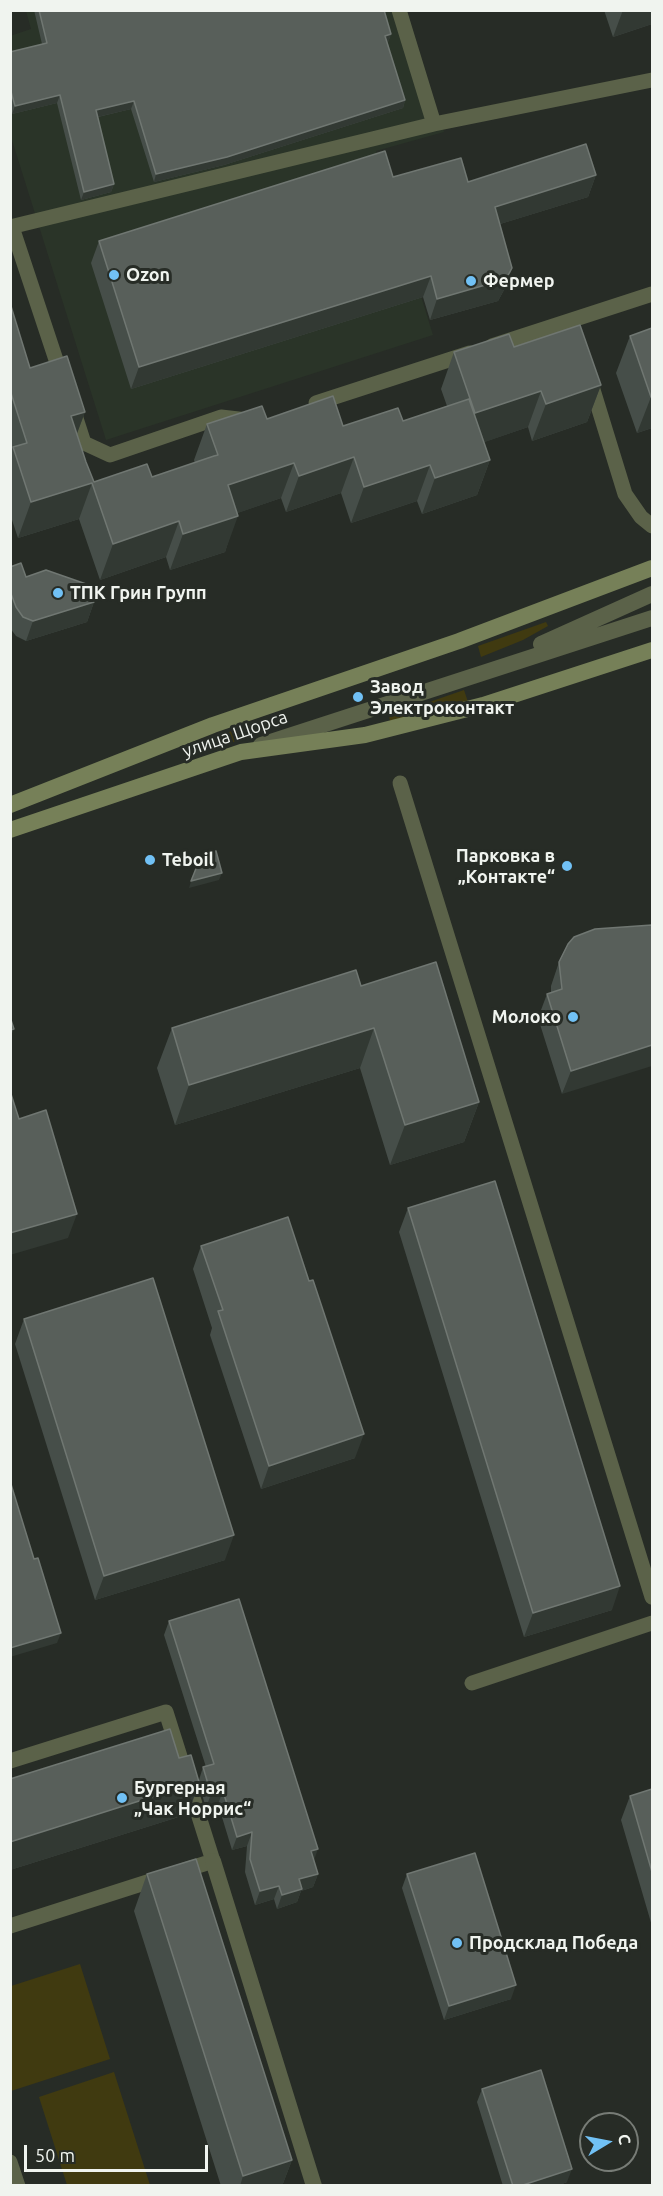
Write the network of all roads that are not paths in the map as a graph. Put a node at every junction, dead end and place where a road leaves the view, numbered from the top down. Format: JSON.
{"nodes":[{"id":1,"x":399,"y":10,"type":"edge"},
{"id":2,"x":652,"y":80,"type":"edge"},
{"id":3,"x":434,"y":124,"type":"junction"},
{"id":4,"x":11,"y":227,"type":"edge"},
{"id":5,"x":652,"y":294,"type":"edge"},
{"id":6,"x":584,"y":363,"type":"edge"},
{"id":7,"x":304,"y":407,"type":"edge"},
{"id":8,"x":259,"y":422,"type":"edge"},
{"id":9,"x":652,"y":526,"type":"edge"},
{"id":10,"x":652,"y":568,"type":"edge"},
{"id":11,"x":652,"y":594,"type":"edge"},
{"id":12,"x":652,"y":618,"type":"edge"},
{"id":13,"x":652,"y":650,"type":"edge"},
{"id":14,"x":472,"y":675,"type":"junction"},
{"id":15,"x":241,"y":752,"type":"junction"},
{"id":16,"x":400,"y":783,"type":"dead end"},
{"id":17,"x":10,"y":805,"type":"edge"},
{"id":18,"x":10,"y":830,"type":"edge"},
{"id":19,"x":652,"y":1597,"type":"edge"},
{"id":20,"x":652,"y":1623,"type":"edge"},
{"id":21,"x":472,"y":1683,"type":"dead end"},
{"id":22,"x":10,"y":1761,"type":"edge"},
{"id":23,"x":213,"y":1862,"type":"junction"},
{"id":24,"x":10,"y":1926,"type":"edge"},
{"id":25,"x":10,"y":2162,"type":"edge"},
{"id":26,"x":18,"y":2186,"type":"edge"},
{"id":27,"x":314,"y":2186,"type":"edge"}],
"edges":[{"from":1,"to":3,"type":"lane"},
{"from":2,"to":3,"type":"lane"},
{"from":3,"to":4,"type":"lane"},
{"from":4,"to":8,"type":"lane"},
{"from":5,"to":7,"type":"lane"},
{"from":6,"to":9,"type":"lane"},
{"from":10,"to":17,"type":"main road"},
{"from":11,"to":14,"type":"street","name":"улица Щорса"},
{"from":12,"to":14,"type":"street","name":"улица Щорса"},
{"from":13,"to":15,"type":"main road"},
{"from":14,"to":15,"type":"street","name":"улица Щорса"},
{"from":15,"to":18,"type":"main road","name":"улица Щорса"},
{"from":16,"to":19,"type":"lane"},
{"from":20,"to":21,"type":"lane"},
{"from":22,"to":23,"type":"lane"},
{"from":23,"to":24,"type":"lane"},
{"from":23,"to":27,"type":"street"},
{"from":25,"to":26,"type":"lane"}]}
